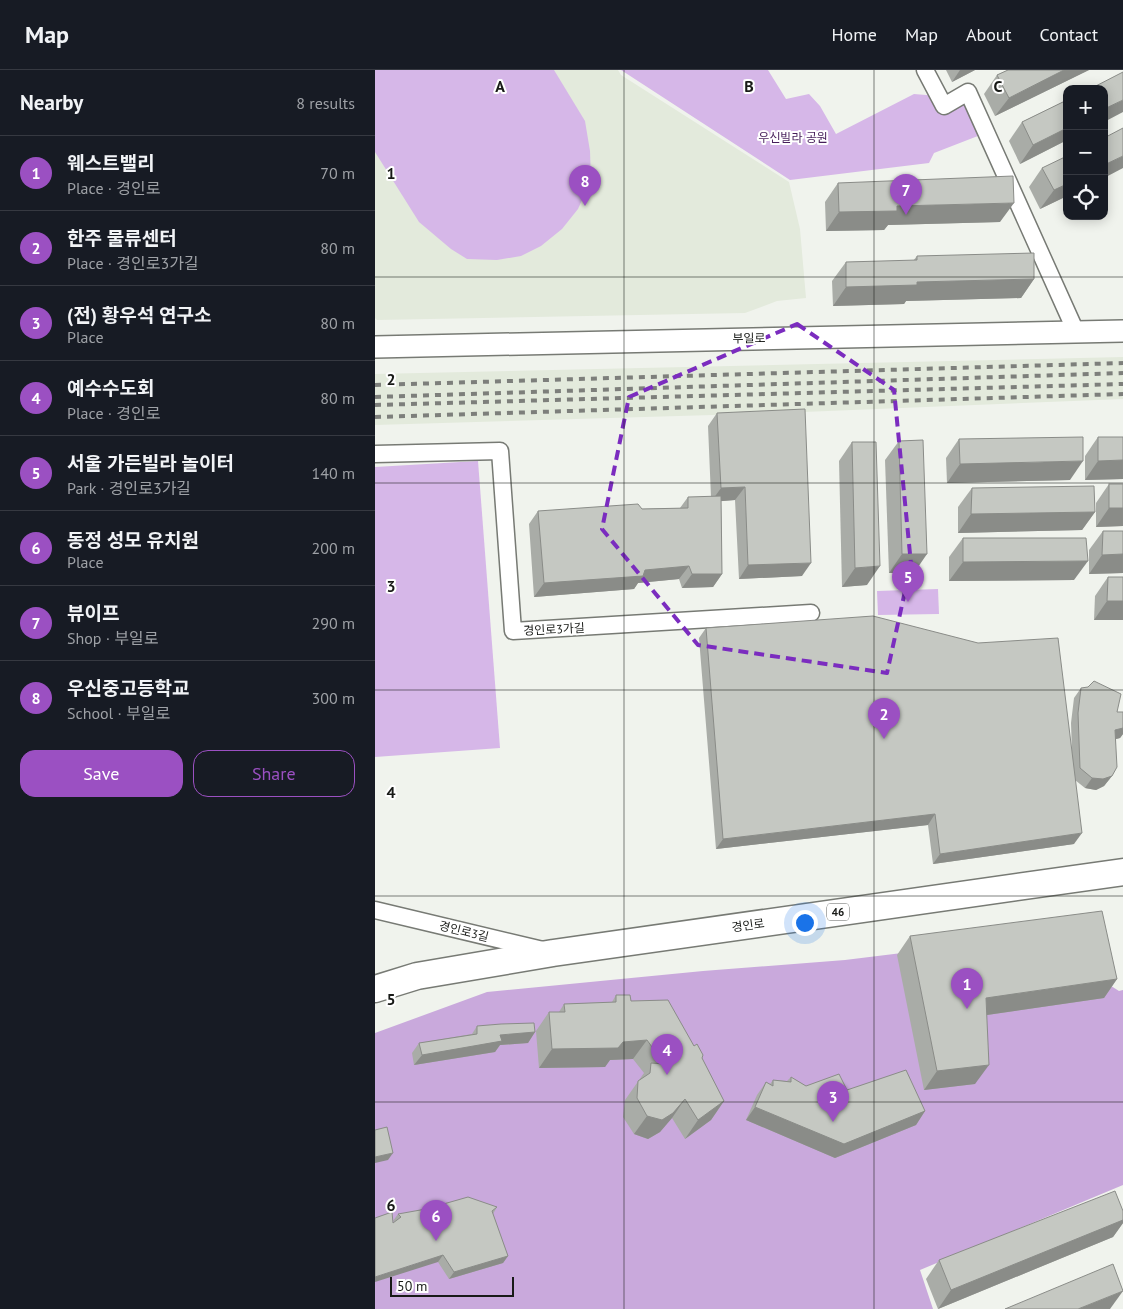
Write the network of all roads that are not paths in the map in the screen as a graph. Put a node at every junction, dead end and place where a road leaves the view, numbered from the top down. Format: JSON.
{"nodes":[{"id":1,"x":925,"y":70,"type":"edge"},
{"id":2,"x":1123,"y":331,"type":"edge"},
{"id":3,"x":1076,"y":332,"type":"junction"},
{"id":4,"x":375,"y":347,"type":"edge"},
{"id":5,"x":375,"y":454,"type":"edge"},
{"id":6,"x":811,"y":613,"type":"dead end"},
{"id":7,"x":1123,"y":872,"type":"edge"},
{"id":8,"x":375,"y":910,"type":"edge"},
{"id":9,"x":553,"y":953,"type":"junction"},
{"id":10,"x":375,"y":989,"type":"edge"}],
"edges":[{"from":1,"to":3,"type":"street"},
{"from":2,"to":3,"type":"street","name":"부일로"},
{"from":3,"to":4,"type":"street","name":"부일로"},
{"from":5,"to":6,"type":"street","name":"경인로3가길"},
{"from":7,"to":9,"type":"main road","name":"경인로","number":"46"},
{"from":8,"to":9,"type":"street","name":"경인로3길"},
{"from":9,"to":10,"type":"main road","name":"경인로","number":"46"}]}
